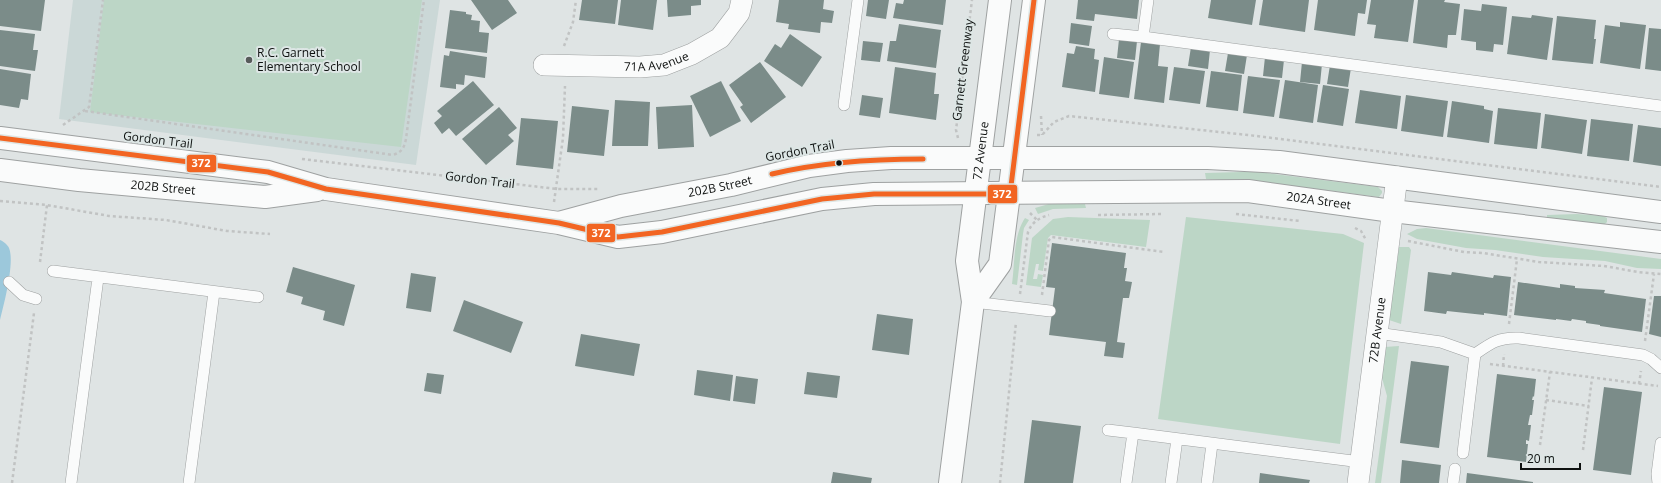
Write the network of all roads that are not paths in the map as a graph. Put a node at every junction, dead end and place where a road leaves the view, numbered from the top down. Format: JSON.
{"nodes":[{"id":1,"x":742,"y":0,"type":"edge"},
{"id":2,"x":858,"y":0,"type":"edge"},
{"id":3,"x":1000,"y":0,"type":"edge"},
{"id":4,"x":1034,"y":0,"type":"edge"},
{"id":5,"x":1148,"y":0,"type":"edge"},
{"id":6,"x":1112,"y":34,"type":"dead end"},
{"id":7,"x":1144,"y":37,"type":"junction"},
{"id":8,"x":550,"y":66,"type":"road end"},
{"id":9,"x":844,"y":105,"type":"dead end"},
{"id":10,"x":1661,"y":106,"type":"edge"},
{"id":11,"x":0,"y":138,"type":"edge"},
{"id":12,"x":979,"y":159,"type":"junction"},
{"id":13,"x":1014,"y":159,"type":"junction"},
{"id":14,"x":0,"y":170,"type":"edge"},
{"id":15,"x":1397,"y":177,"type":"junction"},
{"id":16,"x":326,"y":189,"type":"junction"},
{"id":17,"x":975,"y":194,"type":"junction"},
{"id":18,"x":1010,"y":194,"type":"junction"},
{"id":19,"x":1392,"y":211,"type":"junction"},
{"id":20,"x":1661,"y":212,"type":"edge"},
{"id":21,"x":555,"y":223,"type":"junction"},
{"id":22,"x":1661,"y":242,"type":"edge"},
{"id":23,"x":53,"y":271,"type":"dead end"},
{"id":24,"x":98,"y":278,"type":"junction"},
{"id":25,"x":9,"y":282,"type":"dead end"},
{"id":26,"x":214,"y":292,"type":"junction"},
{"id":27,"x":258,"y":297,"type":"dead end"},
{"id":28,"x":36,"y":299,"type":"road end"},
{"id":29,"x":973,"y":302,"type":"junction"},
{"id":30,"x":1045,"y":310,"type":"road end"},
{"id":31,"x":1377,"y":333,"type":"junction"},
{"id":32,"x":1475,"y":354,"type":"junction"},
{"id":33,"x":1661,"y":368,"type":"edge"},
{"id":34,"x":1108,"y":430,"type":"dead end"},
{"id":35,"x":1133,"y":434,"type":"junction"},
{"id":36,"x":1177,"y":439,"type":"junction"},
{"id":37,"x":1661,"y":443,"type":"edge"},
{"id":38,"x":1212,"y":444,"type":"junction"},
{"id":39,"x":1463,"y":453,"type":"dead end"},
{"id":40,"x":1361,"y":462,"type":"junction"},
{"id":41,"x":1455,"y":469,"type":"dead end"},
{"id":42,"x":71,"y":483,"type":"edge"},
{"id":43,"x":189,"y":483,"type":"edge"},
{"id":44,"x":950,"y":483,"type":"edge"},
{"id":45,"x":1126,"y":483,"type":"edge"},
{"id":46,"x":1171,"y":483,"type":"edge"},
{"id":47,"x":1207,"y":483,"type":"edge"},
{"id":48,"x":1358,"y":483,"type":"edge"},
{"id":49,"x":1453,"y":483,"type":"edge"},
{"id":50,"x":1658,"y":483,"type":"edge"}],
"edges":[{"from":1,"to":8,"type":"street","name":"71A Avenue"},
{"from":2,"to":9,"type":"lane"},
{"from":3,"to":12,"type":"main road","name":"72 Avenue"},
{"from":4,"to":13,"type":"main road","name":"72 Avenue"},
{"from":5,"to":7,"type":"lane"},
{"from":6,"to":7,"type":"lane"},
{"from":7,"to":10,"type":"lane"},
{"from":11,"to":16,"type":"main road","name":"202B Street"},
{"from":12,"to":13,"type":"main road"},
{"from":12,"to":17,"type":"main road","name":"72 Avenue"},
{"from":12,"to":21,"type":"main road","name":"202B Street"},
{"from":13,"to":15,"type":"main road"},
{"from":13,"to":18,"type":"main road","name":"72 Avenue"},
{"from":14,"to":16,"type":"main road","name":"202B Street"},
{"from":15,"to":19,"type":"street","name":"72B Avenue"},
{"from":15,"to":20,"type":"main road"},
{"from":16,"to":21,"type":"main road","name":"202B Street"},
{"from":17,"to":18,"type":"main road","name":"202A Street"},
{"from":17,"to":21,"type":"main road","name":"202B Street"},
{"from":17,"to":29,"type":"main road","name":"72 Avenue"},
{"from":18,"to":19,"type":"main road","name":"202A Street"},
{"from":18,"to":29,"type":"main road","name":"72 Avenue"},
{"from":19,"to":22,"type":"main road","name":"202A Street"},
{"from":19,"to":31,"type":"street","name":"72B Avenue"},
{"from":23,"to":24,"type":"lane"},
{"from":24,"to":26,"type":"lane"},
{"from":24,"to":42,"type":"lane"},
{"from":25,"to":28,"type":"lane"},
{"from":26,"to":27,"type":"lane"},
{"from":26,"to":43,"type":"lane"},
{"from":29,"to":30,"type":"lane"},
{"from":29,"to":44,"type":"main road","name":"72 Avenue"},
{"from":31,"to":32,"type":"lane"},
{"from":31,"to":40,"type":"street","name":"72B Avenue"},
{"from":32,"to":33,"type":"lane"},
{"from":32,"to":39,"type":"lane"},
{"from":34,"to":35,"type":"lane"},
{"from":35,"to":36,"type":"lane"},
{"from":35,"to":45,"type":"lane"},
{"from":36,"to":38,"type":"lane"},
{"from":36,"to":46,"type":"lane"},
{"from":37,"to":50,"type":"lane"},
{"from":38,"to":40,"type":"lane"},
{"from":38,"to":47,"type":"lane"},
{"from":40,"to":48,"type":"street","name":"72B Avenue"},
{"from":41,"to":49,"type":"lane"}]}
